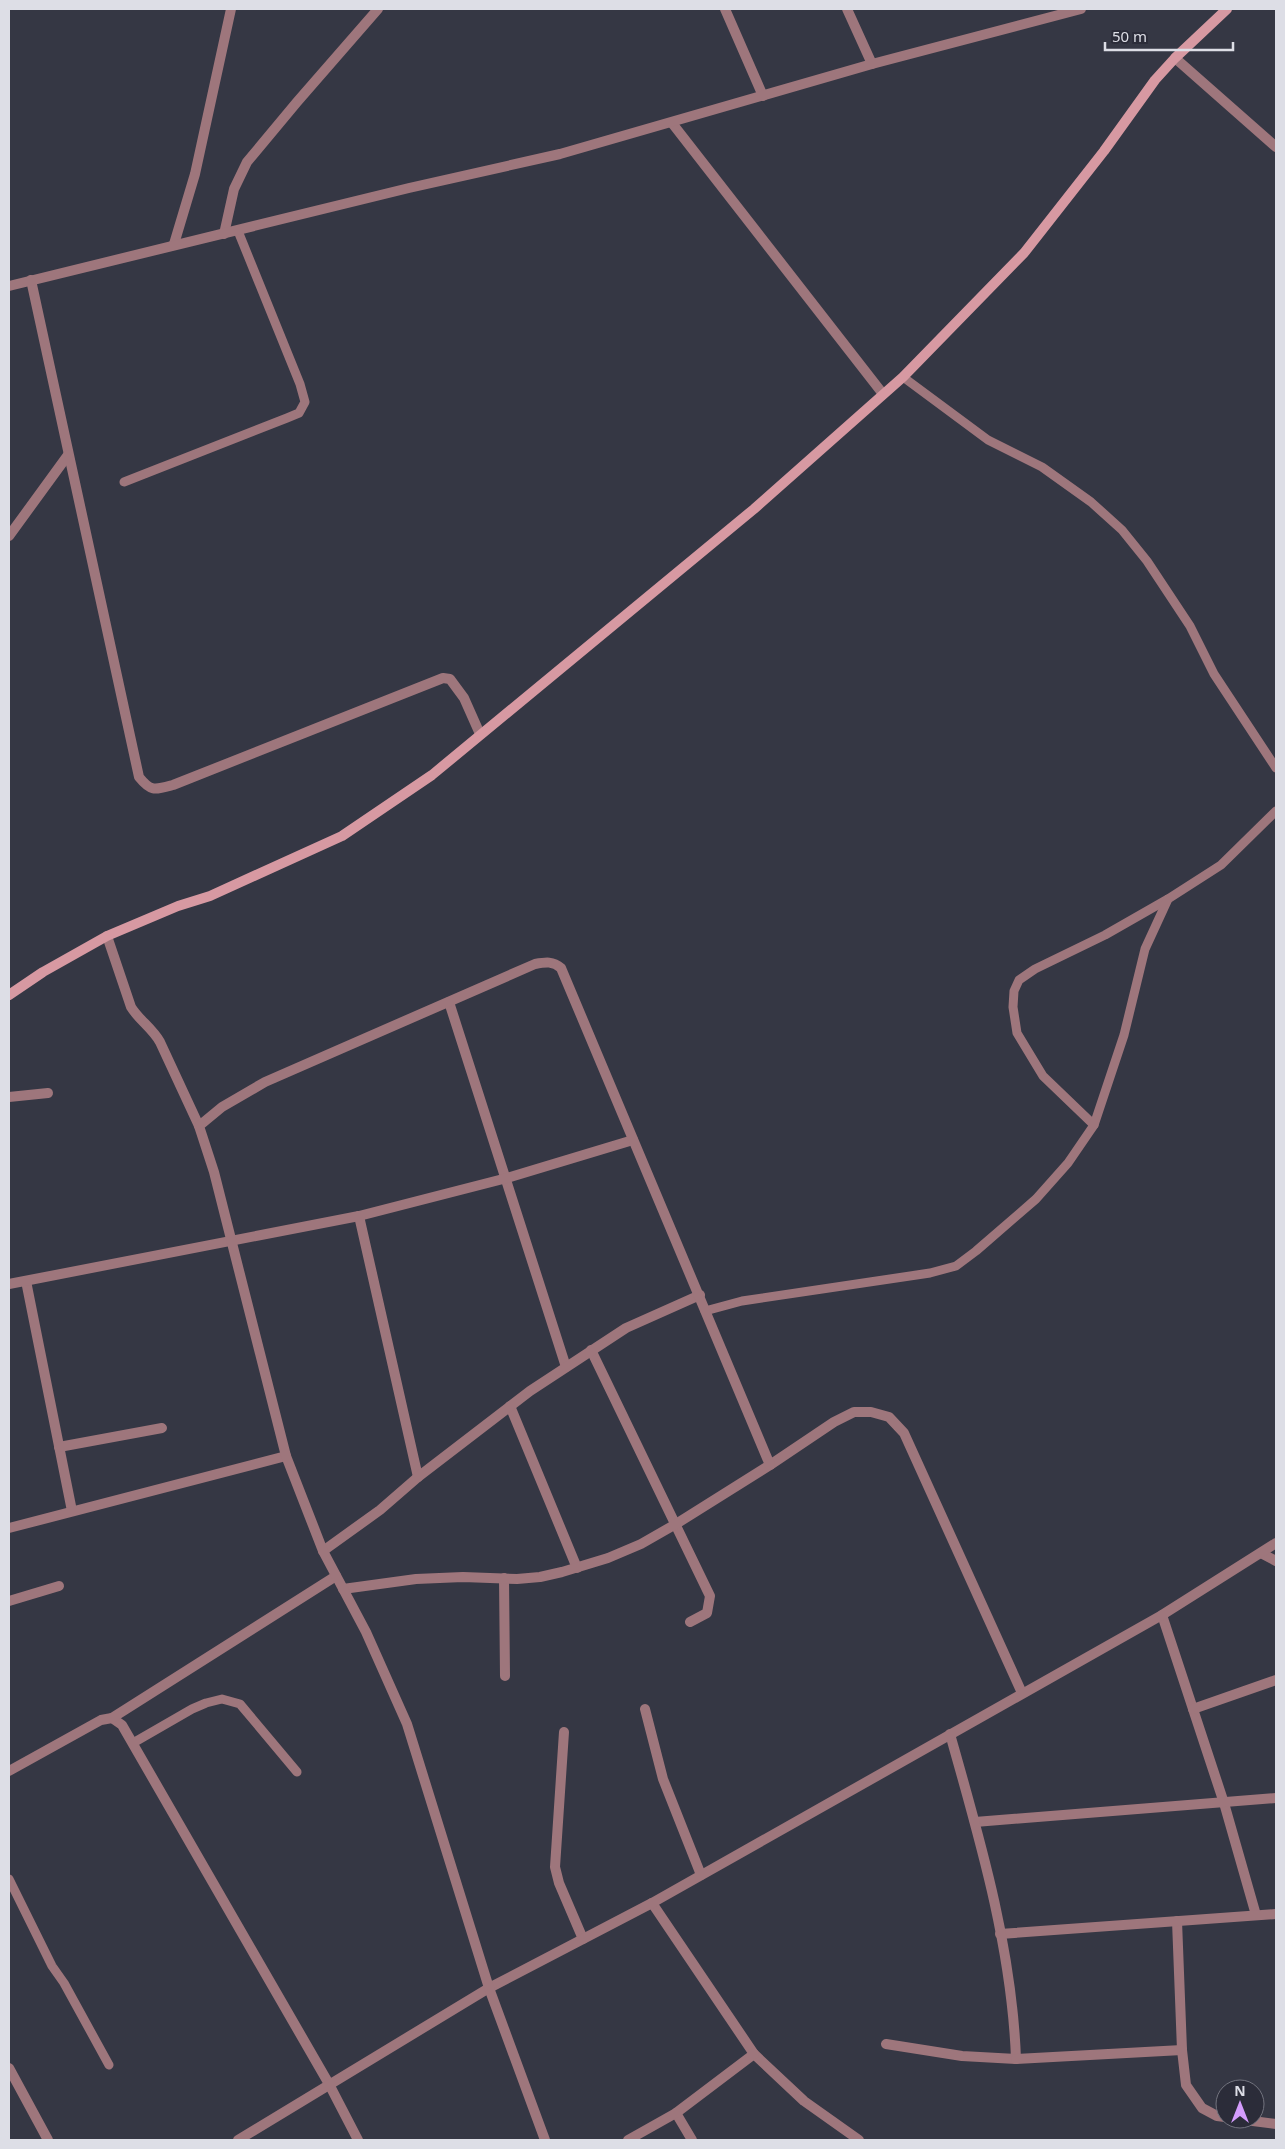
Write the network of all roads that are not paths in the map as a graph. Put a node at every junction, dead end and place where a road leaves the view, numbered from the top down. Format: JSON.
{"nodes":[{"id":1,"x":232,"y":9,"type":"edge"},
{"id":2,"x":378,"y":9,"type":"edge"},
{"id":3,"x":725,"y":9,"type":"edge"},
{"id":4,"x":846,"y":9,"type":"edge"},
{"id":5,"x":1081,"y":9,"type":"edge"},
{"id":6,"x":1227,"y":9,"type":"edge"},
{"id":7,"x":1175,"y":58,"type":"junction"},
{"id":8,"x":872,"y":64,"type":"junction"},
{"id":9,"x":763,"y":96,"type":"junction"},
{"id":10,"x":672,"y":123,"type":"junction"},
{"id":11,"x":1275,"y":145,"type":"edge"},
{"id":12,"x":238,"y":231,"type":"junction"},
{"id":13,"x":224,"y":234,"type":"junction"},
{"id":14,"x":174,"y":244,"type":"junction"},
{"id":15,"x":31,"y":280,"type":"junction"},
{"id":16,"x":9,"y":286,"type":"edge"},
{"id":17,"x":903,"y":376,"type":"junction"},
{"id":18,"x":883,"y":394,"type":"junction"},
{"id":19,"x":68,"y":456,"type":"junction"},
{"id":20,"x":124,"y":482,"type":"dead end"},
{"id":21,"x":9,"y":536,"type":"edge"},
{"id":22,"x":480,"y":734,"type":"junction"},
{"id":23,"x":1276,"y":768,"type":"edge"},
{"id":24,"x":1276,"y":811,"type":"edge"},
{"id":25,"x":1168,"y":899,"type":"junction"},
{"id":26,"x":107,"y":936,"type":"junction"},
{"id":27,"x":9,"y":995,"type":"edge"},
{"id":28,"x":449,"y":1002,"type":"junction"},
{"id":29,"x":48,"y":1093,"type":"dead end"},
{"id":30,"x":9,"y":1097,"type":"edge"},
{"id":31,"x":1094,"y":1125,"type":"junction"},
{"id":32,"x":199,"y":1126,"type":"junction"},
{"id":33,"x":633,"y":1140,"type":"junction"},
{"id":34,"x":507,"y":1178,"type":"junction"},
{"id":35,"x":359,"y":1216,"type":"junction"},
{"id":36,"x":232,"y":1242,"type":"junction"},
{"id":37,"x":26,"y":1281,"type":"junction"},
{"id":38,"x":9,"y":1284,"type":"edge"},
{"id":39,"x":700,"y":1295,"type":"junction"},
{"id":40,"x":705,"y":1311,"type":"junction"},
{"id":41,"x":591,"y":1350,"type":"junction"},
{"id":42,"x":566,"y":1367,"type":"junction"},
{"id":43,"x":510,"y":1406,"type":"junction"},
{"id":44,"x":162,"y":1428,"type":"dead end"},
{"id":45,"x":59,"y":1447,"type":"junction"},
{"id":46,"x":286,"y":1456,"type":"junction"},
{"id":47,"x":770,"y":1465,"type":"junction"},
{"id":48,"x":418,"y":1477,"type":"junction"},
{"id":49,"x":72,"y":1511,"type":"junction"},
{"id":50,"x":676,"y":1524,"type":"junction"},
{"id":51,"x":9,"y":1528,"type":"edge"},
{"id":52,"x":1276,"y":1543,"type":"edge"},
{"id":53,"x":323,"y":1551,"type":"junction"},
{"id":54,"x":1261,"y":1553,"type":"junction"},
{"id":55,"x":1276,"y":1561,"type":"edge"},
{"id":56,"x":577,"y":1568,"type":"junction"},
{"id":57,"x":336,"y":1576,"type":"junction"},
{"id":58,"x":504,"y":1578,"type":"junction"},
{"id":59,"x":59,"y":1586,"type":"dead end"},
{"id":60,"x":343,"y":1589,"type":"junction"},
{"id":61,"x":9,"y":1601,"type":"edge"},
{"id":62,"x":1162,"y":1615,"type":"junction"},
{"id":63,"x":690,"y":1622,"type":"dead end"},
{"id":64,"x":506,"y":1676,"type":"dead end"},
{"id":65,"x":1276,"y":1680,"type":"edge"},
{"id":66,"x":1022,"y":1693,"type":"junction"},
{"id":67,"x":645,"y":1708,"type":"dead end"},
{"id":68,"x":1193,"y":1708,"type":"junction"},
{"id":69,"x":112,"y":1718,"type":"junction"},
{"id":70,"x":564,"y":1732,"type":"dead end"},
{"id":71,"x":950,"y":1734,"type":"junction"},
{"id":72,"x":133,"y":1743,"type":"junction"},
{"id":73,"x":9,"y":1771,"type":"edge"},
{"id":74,"x":297,"y":1772,"type":"dead end"},
{"id":75,"x":1276,"y":1798,"type":"edge"},
{"id":76,"x":1224,"y":1802,"type":"junction"},
{"id":77,"x":975,"y":1822,"type":"junction"},
{"id":78,"x":701,"y":1875,"type":"junction"},
{"id":79,"x":9,"y":1879,"type":"edge"},
{"id":80,"x":652,"y":1903,"type":"junction"},
{"id":81,"x":1276,"y":1914,"type":"edge"},
{"id":82,"x":1256,"y":1915,"type":"junction"},
{"id":83,"x":1177,"y":1920,"type":"junction"},
{"id":84,"x":1000,"y":1934,"type":"junction"},
{"id":85,"x":583,"y":1939,"type":"junction"},
{"id":86,"x":489,"y":1988,"type":"junction"},
{"id":87,"x":886,"y":2044,"type":"dead end"},
{"id":88,"x":1182,"y":2050,"type":"junction"},
{"id":89,"x":754,"y":2054,"type":"junction"},
{"id":90,"x":1016,"y":2059,"type":"junction"},
{"id":91,"x":109,"y":2066,"type":"dead end"},
{"id":92,"x":9,"y":2068,"type":"edge"},
{"id":93,"x":329,"y":2084,"type":"junction"},
{"id":94,"x":676,"y":2113,"type":"junction"},
{"id":95,"x":1215,"y":2115,"type":"edge"},
{"id":96,"x":48,"y":2140,"type":"edge"},
{"id":97,"x":238,"y":2140,"type":"edge"},
{"id":98,"x":358,"y":2140,"type":"edge"},
{"id":99,"x":545,"y":2140,"type":"edge"},
{"id":100,"x":628,"y":2140,"type":"edge"},
{"id":101,"x":692,"y":2140,"type":"edge"},
{"id":102,"x":859,"y":2140,"type":"edge"}],
"edges":[{"from":1,"to":14,"type":"street"},
{"from":2,"to":13,"type":"street"},
{"from":3,"to":9,"type":"street"},
{"from":4,"to":8,"type":"street"},
{"from":5,"to":8,"type":"street"},
{"from":6,"to":7,"type":"street"},
{"from":7,"to":11,"type":"street"},
{"from":7,"to":17,"type":"street"},
{"from":8,"to":9,"type":"street"},
{"from":9,"to":10,"type":"street"},
{"from":10,"to":12,"type":"street"},
{"from":10,"to":18,"type":"street"},
{"from":12,"to":13,"type":"street"},
{"from":12,"to":20,"type":"lane"},
{"from":13,"to":14,"type":"street"},
{"from":14,"to":15,"type":"street"},
{"from":15,"to":16,"type":"street"},
{"from":15,"to":19,"type":"street"},
{"from":17,"to":18,"type":"street"},
{"from":17,"to":23,"type":"lane"},
{"from":18,"to":22,"type":"street"},
{"from":19,"to":21,"type":"street"},
{"from":19,"to":22,"type":"street"},
{"from":22,"to":26,"type":"street"},
{"from":24,"to":25,"type":"lane"},
{"from":25,"to":31,"type":"lane"},
{"from":25,"to":31,"type":"lane"},
{"from":26,"to":27,"type":"street"},
{"from":26,"to":32,"type":"street"},
{"from":28,"to":32,"type":"street"},
{"from":28,"to":33,"type":"street"},
{"from":28,"to":34,"type":"street"},
{"from":29,"to":30,"type":"street"},
{"from":31,"to":40,"type":"lane"},
{"from":32,"to":36,"type":"street"},
{"from":33,"to":34,"type":"street"},
{"from":33,"to":39,"type":"street"},
{"from":34,"to":35,"type":"street"},
{"from":34,"to":42,"type":"street"},
{"from":35,"to":36,"type":"street"},
{"from":35,"to":48,"type":"street"},
{"from":36,"to":37,"type":"street"},
{"from":36,"to":46,"type":"street"},
{"from":37,"to":38,"type":"street"},
{"from":37,"to":45,"type":"street"},
{"from":39,"to":40,"type":"street"},
{"from":39,"to":41,"type":"street"},
{"from":40,"to":47,"type":"street"},
{"from":41,"to":42,"type":"street"},
{"from":41,"to":50,"type":"street"},
{"from":42,"to":43,"type":"street"},
{"from":43,"to":48,"type":"street"},
{"from":43,"to":56,"type":"street"},
{"from":44,"to":45,"type":"street"},
{"from":45,"to":49,"type":"street"},
{"from":46,"to":49,"type":"street"},
{"from":46,"to":53,"type":"street"},
{"from":47,"to":50,"type":"street"},
{"from":47,"to":66,"type":"street"},
{"from":48,"to":53,"type":"street"},
{"from":49,"to":51,"type":"street"},
{"from":50,"to":56,"type":"street"},
{"from":50,"to":63,"type":"street"},
{"from":52,"to":54,"type":"street"},
{"from":53,"to":57,"type":"street"},
{"from":54,"to":55,"type":"street"},
{"from":54,"to":62,"type":"street"},
{"from":56,"to":58,"type":"street"},
{"from":57,"to":60,"type":"street"},
{"from":57,"to":69,"type":"street"},
{"from":58,"to":60,"type":"street"},
{"from":58,"to":64,"type":"street"},
{"from":59,"to":61,"type":"street"},
{"from":60,"to":86,"type":"street"},
{"from":62,"to":66,"type":"street"},
{"from":62,"to":68,"type":"street"},
{"from":65,"to":68,"type":"street"},
{"from":66,"to":71,"type":"street"},
{"from":67,"to":78,"type":"street"},
{"from":68,"to":76,"type":"street"},
{"from":69,"to":72,"type":"street"},
{"from":69,"to":73,"type":"street"},
{"from":70,"to":85,"type":"street"},
{"from":71,"to":77,"type":"street"},
{"from":71,"to":78,"type":"street"},
{"from":72,"to":74,"type":"lane"},
{"from":72,"to":93,"type":"street"},
{"from":75,"to":76,"type":"street"},
{"from":76,"to":77,"type":"street"},
{"from":76,"to":82,"type":"street"},
{"from":77,"to":84,"type":"street"},
{"from":78,"to":80,"type":"street"},
{"from":79,"to":91,"type":"lane"},
{"from":80,"to":85,"type":"street"},
{"from":80,"to":89,"type":"street"},
{"from":81,"to":82,"type":"street"},
{"from":82,"to":83,"type":"street"},
{"from":83,"to":84,"type":"street"},
{"from":83,"to":88,"type":"street"},
{"from":84,"to":90,"type":"street"},
{"from":85,"to":86,"type":"street"},
{"from":86,"to":93,"type":"street"},
{"from":86,"to":99,"type":"street"},
{"from":87,"to":90,"type":"street"},
{"from":88,"to":90,"type":"street"},
{"from":88,"to":95,"type":"street"},
{"from":89,"to":94,"type":"street"},
{"from":89,"to":102,"type":"street"},
{"from":92,"to":96,"type":"street"},
{"from":93,"to":97,"type":"street"},
{"from":93,"to":98,"type":"street"},
{"from":94,"to":100,"type":"street"},
{"from":94,"to":101,"type":"street"}]}
